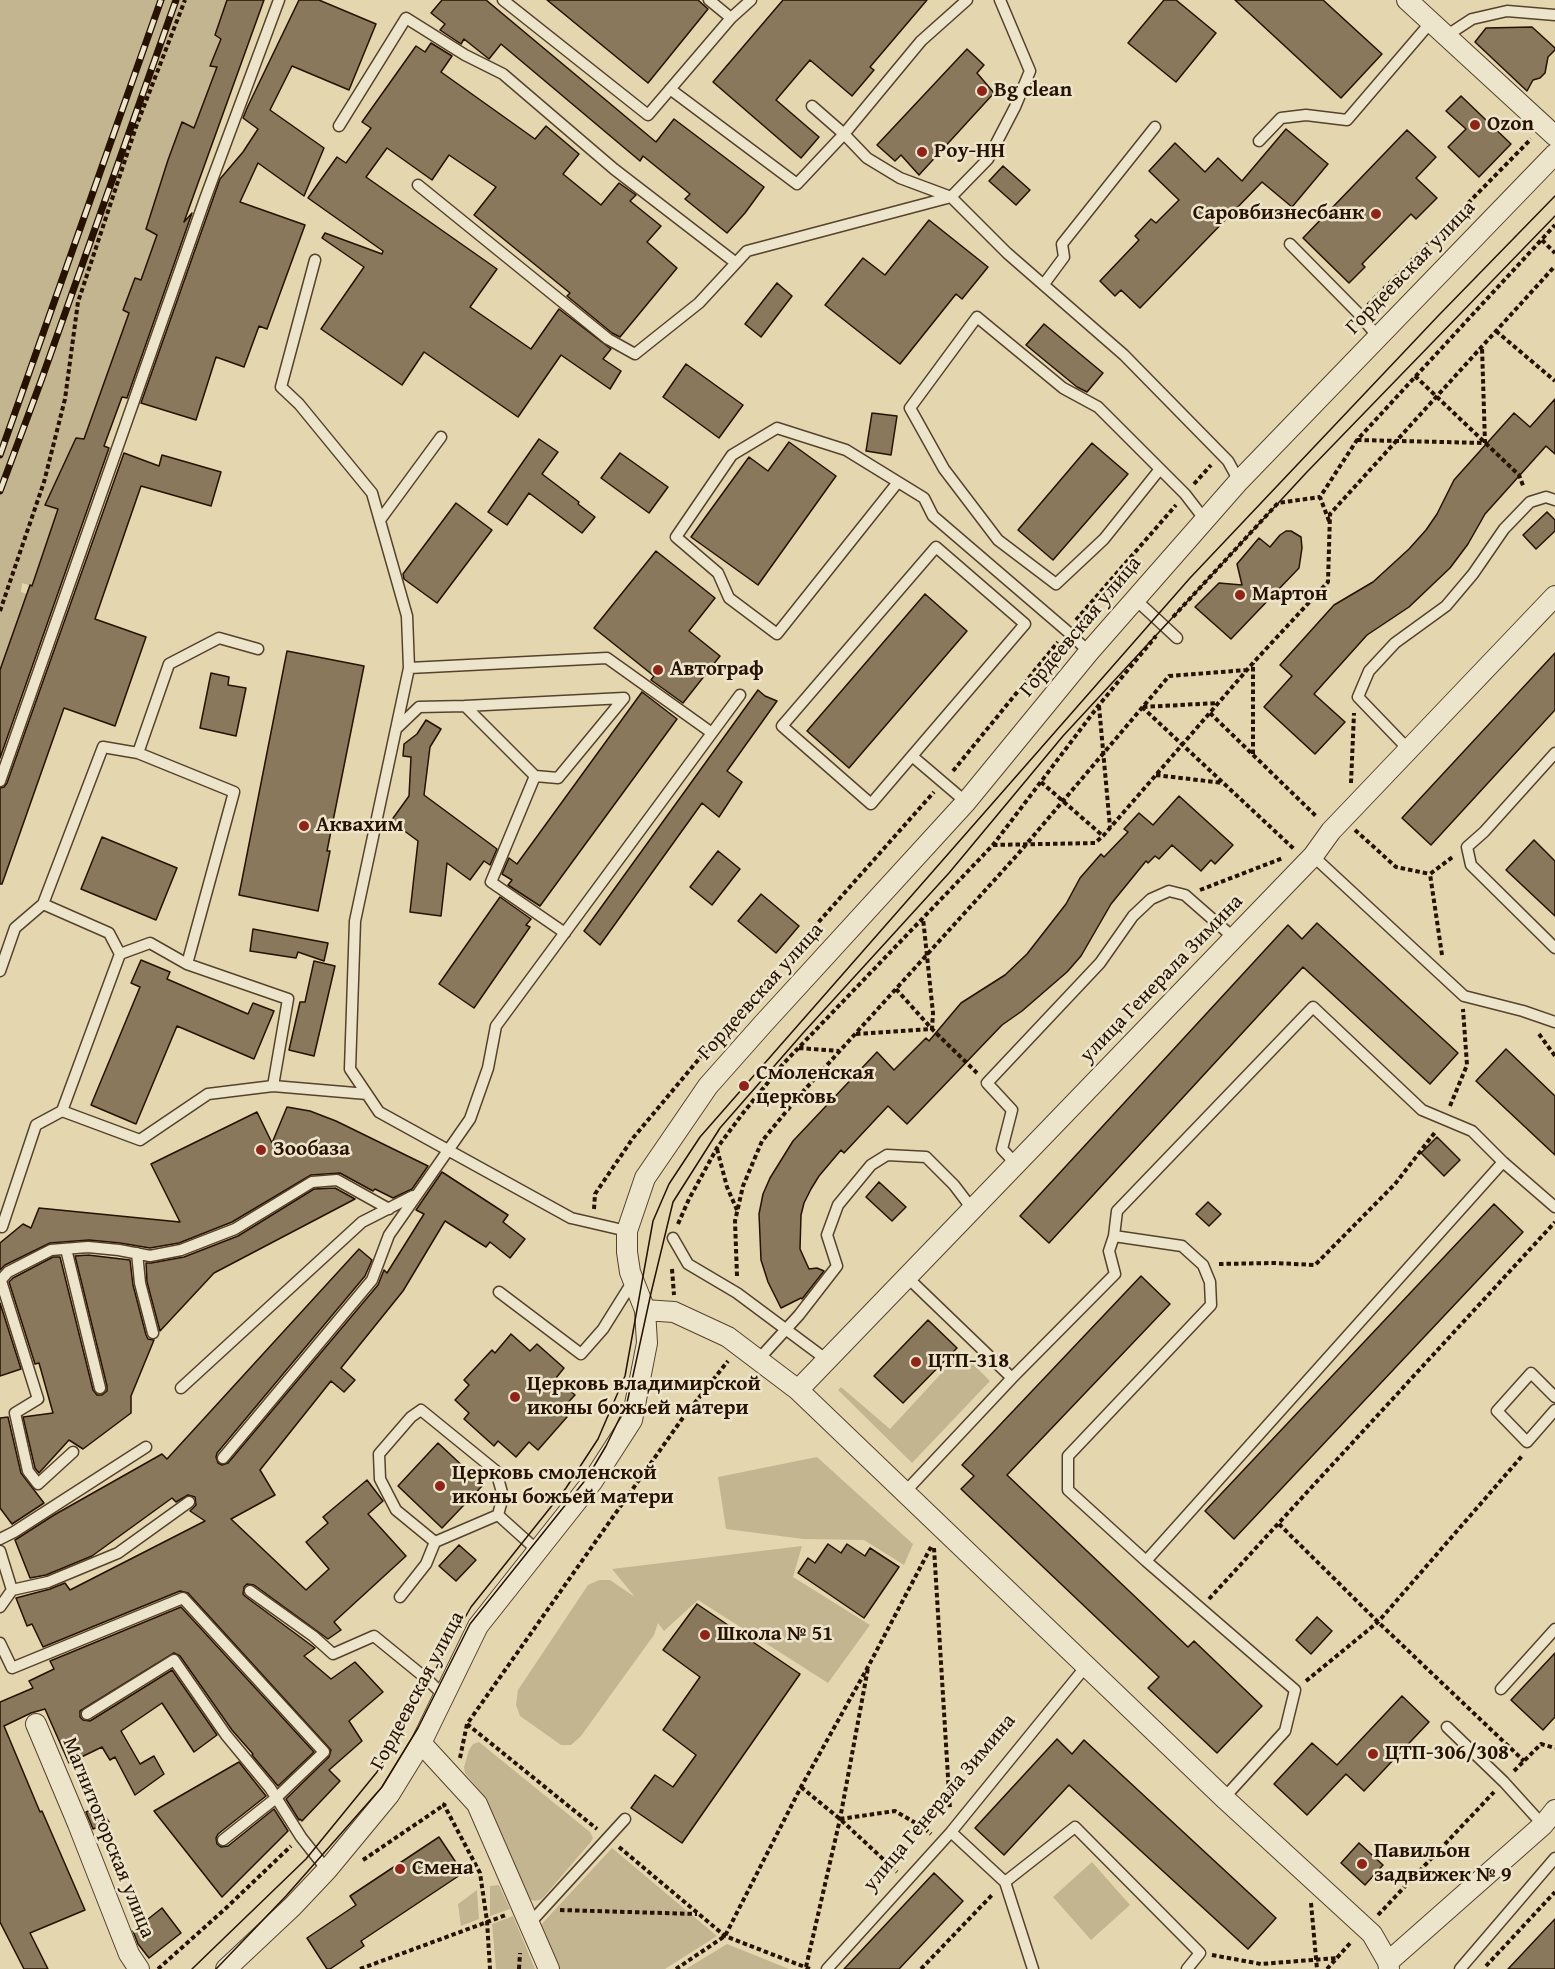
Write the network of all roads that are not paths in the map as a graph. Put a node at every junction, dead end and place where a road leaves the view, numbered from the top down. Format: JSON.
{"nodes":[{"id":1,"x":279,"y":0,"type":"edge"},
{"id":2,"x":503,"y":0,"type":"edge"},
{"id":3,"x":709,"y":0,"type":"edge"},
{"id":4,"x":751,"y":0,"type":"edge"},
{"id":5,"x":967,"y":0,"type":"edge"},
{"id":6,"x":1000,"y":0,"type":"edge"},
{"id":7,"x":1407,"y":0,"type":"edge"},
{"id":8,"x":1555,"y":15,"type":"edge"},
{"id":9,"x":730,"y":18,"type":"junction"},
{"id":10,"x":1431,"y":22,"type":"junction"},
{"id":11,"x":1446,"y":36,"type":"junction"},
{"id":12,"x":670,"y":89,"type":"junction"},
{"id":13,"x":812,"y":106,"type":"dead end"},
{"id":14,"x":339,"y":126,"type":"dead end"},
{"id":15,"x":1155,"y":127,"type":"dead end"},
{"id":16,"x":1550,"y":131,"type":"edge"},
{"id":17,"x":844,"y":134,"type":"junction"},
{"id":18,"x":1259,"y":141,"type":"dead end"},
{"id":19,"x":1555,"y":154,"type":"edge"},
{"id":20,"x":418,"y":185,"type":"dead end"},
{"id":21,"x":951,"y":197,"type":"junction"},
{"id":22,"x":1290,"y":244,"type":"dead end"},
{"id":23,"x":315,"y":260,"type":"dead end"},
{"id":24,"x":736,"y":263,"type":"junction"},
{"id":25,"x":1044,"y":284,"type":"junction"},
{"id":26,"x":1378,"y":337,"type":"junction"},
{"id":27,"x":441,"y":437,"type":"dead end"},
{"id":28,"x":1160,"y":469,"type":"junction"},
{"id":29,"x":1239,"y":481,"type":"junction"},
{"id":30,"x":898,"y":482,"type":"junction"},
{"id":31,"x":1555,"y":500,"type":"edge"},
{"id":32,"x":380,"y":520,"type":"junction"},
{"id":33,"x":1205,"y":520,"type":"junction"},
{"id":34,"x":1555,"y":596,"type":"edge"},
{"id":35,"x":1135,"y":599,"type":"junction"},
{"id":36,"x":1177,"y":638,"type":"dead end"},
{"id":37,"x":258,"y":649,"type":"dead end"},
{"id":38,"x":1089,"y":652,"type":"junction"},
{"id":39,"x":409,"y":668,"type":"junction"},
{"id":40,"x":740,"y":694,"type":"dead end"},
{"id":41,"x":465,"y":706,"type":"junction"},
{"id":42,"x":396,"y":729,"type":"junction"},
{"id":43,"x":712,"y":733,"type":"junction"},
{"id":44,"x":1409,"y":750,"type":"junction"},
{"id":45,"x":138,"y":753,"type":"junction"},
{"id":46,"x":1555,"y":753,"type":"edge"},
{"id":47,"x":912,"y":756,"type":"junction"},
{"id":48,"x":535,"y":776,"type":"junction"},
{"id":49,"x":0,"y":781,"type":"edge"},
{"id":50,"x":966,"y":802,"type":"junction"},
{"id":51,"x":1313,"y":856,"type":"junction"},
{"id":52,"x":43,"y":904,"type":"junction"},
{"id":53,"x":566,"y":933,"type":"junction"},
{"id":54,"x":1234,"y":938,"type":"junction"},
{"id":55,"x":1555,"y":948,"type":"edge"},
{"id":56,"x":120,"y":954,"type":"junction"},
{"id":57,"x":187,"y":964,"type":"junction"},
{"id":58,"x":0,"y":971,"type":"edge"},
{"id":59,"x":1555,"y":1022,"type":"edge"},
{"id":60,"x":273,"y":1086,"type":"junction"},
{"id":61,"x":367,"y":1094,"type":"junction"},
{"id":62,"x":62,"y":1111,"type":"junction"},
{"id":63,"x":447,"y":1150,"type":"junction"},
{"id":64,"x":1503,"y":1162,"type":"junction"},
{"id":65,"x":1017,"y":1164,"type":"junction"},
{"id":66,"x":416,"y":1194,"type":"junction"},
{"id":67,"x":1555,"y":1207,"type":"edge"},
{"id":68,"x":388,"y":1209,"type":"junction"},
{"id":69,"x":973,"y":1210,"type":"junction"},
{"id":70,"x":2,"y":1227,"type":"dead end"},
{"id":71,"x":627,"y":1231,"type":"junction"},
{"id":72,"x":1114,"y":1236,"type":"junction"},
{"id":73,"x":672,"y":1238,"type":"road end"},
{"id":74,"x":66,"y":1249,"type":"junction"},
{"id":75,"x":137,"y":1253,"type":"junction"},
{"id":76,"x":907,"y":1277,"type":"junction"},
{"id":77,"x":1,"y":1281,"type":"edge"},
{"id":78,"x":633,"y":1281,"type":"junction"},
{"id":79,"x":499,"y":1292,"type":"dead end"},
{"id":80,"x":645,"y":1310,"type":"junction"},
{"id":81,"x":786,"y":1330,"type":"junction"},
{"id":82,"x":153,"y":1333,"type":"dead end"},
{"id":83,"x":758,"y":1360,"type":"junction"},
{"id":84,"x":827,"y":1360,"type":"junction"},
{"id":85,"x":1012,"y":1378,"type":"junction"},
{"id":86,"x":100,"y":1388,"type":"dead end"},
{"id":87,"x":182,"y":1388,"type":"dead end"},
{"id":88,"x":798,"y":1390,"type":"junction"},
{"id":89,"x":1555,"y":1397,"type":"edge"},
{"id":90,"x":1555,"y":1410,"type":"edge"},
{"id":91,"x":146,"y":1447,"type":"dead end"},
{"id":92,"x":73,"y":1452,"type":"dead end"},
{"id":93,"x":223,"y":1458,"type":"dead end"},
{"id":94,"x":905,"y":1492,"type":"junction"},
{"id":95,"x":189,"y":1503,"type":"dead end"},
{"id":96,"x":498,"y":1515,"type":"junction"},
{"id":97,"x":0,"y":1539,"type":"edge"},
{"id":98,"x":435,"y":1542,"type":"junction"},
{"id":99,"x":0,"y":1551,"type":"edge"},
{"id":100,"x":538,"y":1551,"type":"junction"},
{"id":101,"x":1146,"y":1561,"type":"junction"},
{"id":102,"x":12,"y":1590,"type":"junction"},
{"id":103,"x":250,"y":1591,"type":"dead end"},
{"id":104,"x":400,"y":1597,"type":"dead end"},
{"id":105,"x":0,"y":1607,"type":"edge"},
{"id":106,"x":1555,"y":1629,"type":"edge"},
{"id":107,"x":0,"y":1642,"type":"edge"},
{"id":108,"x":1087,"y":1665,"type":"junction"},
{"id":109,"x":1501,"y":1689,"type":"dead end"},
{"id":110,"x":444,"y":1696,"type":"junction"},
{"id":111,"x":87,"y":1714,"type":"dead end"},
{"id":112,"x":36,"y":1724,"type":"dead end"},
{"id":113,"x":1447,"y":1727,"type":"dead end"},
{"id":114,"x":421,"y":1743,"type":"junction"},
{"id":115,"x":276,"y":1798,"type":"junction"},
{"id":116,"x":1224,"y":1798,"type":"junction"},
{"id":117,"x":1549,"y":1817,"type":"edge"},
{"id":118,"x":625,"y":1819,"type":"dead end"},
{"id":119,"x":951,"y":1832,"type":"junction"},
{"id":120,"x":223,"y":1840,"type":"dead end"},
{"id":121,"x":1555,"y":1858,"type":"edge"},
{"id":122,"x":327,"y":1870,"type":"junction"},
{"id":123,"x":1005,"y":1881,"type":"junction"},
{"id":124,"x":530,"y":1923,"type":"junction"},
{"id":125,"x":235,"y":1966,"type":"edge"},
{"id":126,"x":1386,"y":1967,"type":"edge"},
{"id":127,"x":139,"y":1969,"type":"edge"},
{"id":128,"x":549,"y":1969,"type":"edge"},
{"id":129,"x":827,"y":1969,"type":"edge"},
{"id":130,"x":1034,"y":1969,"type":"edge"},
{"id":131,"x":1186,"y":1969,"type":"edge"},
{"id":132,"x":1460,"y":1969,"type":"edge"}],
"edges":[{"from":1,"to":49,"type":"lane"},
{"from":2,"to":12,"type":"lane"},
{"from":3,"to":9,"type":"lane"},
{"from":4,"to":9,"type":"lane"},
{"from":5,"to":17,"type":"lane"},
{"from":6,"to":21,"type":"lane"},
{"from":7,"to":10,"type":"street"},
{"from":8,"to":11,"type":"lane"},
{"from":9,"to":12,"type":"lane"},
{"from":10,"to":11,"type":"street"},
{"from":10,"to":18,"type":"lane"},
{"from":11,"to":16,"type":"street"},
{"from":12,"to":17,"type":"lane"},
{"from":13,"to":17,"type":"lane"},
{"from":14,"to":24,"type":"lane"},
{"from":15,"to":25,"type":"lane"},
{"from":17,"to":21,"type":"lane"},
{"from":19,"to":26,"type":"street","name":"Гордеевская улица"},
{"from":20,"to":24,"type":"lane"},
{"from":21,"to":24,"type":"lane"},
{"from":21,"to":25,"type":"lane"},
{"from":22,"to":26,"type":"lane"},
{"from":23,"to":32,"type":"lane"},
{"from":25,"to":29,"type":"lane"},
{"from":26,"to":29,"type":"street","name":"Гордеевская улица"},
{"from":27,"to":32,"type":"lane"},
{"from":28,"to":28,"type":"lane"},
{"from":28,"to":33,"type":"lane"},
{"from":29,"to":33,"type":"street","name":"Гордеевская улица"},
{"from":30,"to":30,"type":"lane"},
{"from":30,"to":38,"type":"lane"},
{"from":31,"to":44,"type":"lane"},
{"from":32,"to":39,"type":"lane"},
{"from":33,"to":35,"type":"street","name":"Гордеевская улица"},
{"from":34,"to":44,"type":"street","name":"улица Генерала Зимина"},
{"from":35,"to":36,"type":"lane"},
{"from":35,"to":38,"type":"street","name":"Гордеевская улица"},
{"from":37,"to":45,"type":"lane"},
{"from":38,"to":50,"type":"street","name":"Гордеевская улица"},
{"from":39,"to":42,"type":"lane"},
{"from":39,"to":43,"type":"lane"},
{"from":40,"to":43,"type":"lane"},
{"from":41,"to":42,"type":"lane"},
{"from":41,"to":48,"type":"lane"},
{"from":41,"to":48,"type":"lane"},
{"from":42,"to":61,"type":"lane"},
{"from":43,"to":53,"type":"lane"},
{"from":44,"to":51,"type":"street","name":"улица Генерала Зимина"},
{"from":45,"to":52,"type":"lane"},
{"from":45,"to":57,"type":"lane"},
{"from":46,"to":55,"type":"lane"},
{"from":47,"to":47,"type":"lane"},
{"from":47,"to":50,"type":"lane"},
{"from":48,"to":53,"type":"lane"},
{"from":50,"to":71,"type":"street","name":"Гордеевская улица"},
{"from":51,"to":54,"type":"street","name":"улица Генерала Зимина"},
{"from":51,"to":59,"type":"lane"},
{"from":52,"to":56,"type":"lane"},
{"from":52,"to":58,"type":"lane"},
{"from":53,"to":63,"type":"lane"},
{"from":54,"to":65,"type":"street","name":"улица Генерала Зимина"},
{"from":54,"to":65,"type":"lane"},
{"from":56,"to":57,"type":"lane"},
{"from":56,"to":62,"type":"lane"},
{"from":57,"to":60,"type":"lane"},
{"from":60,"to":61,"type":"lane"},
{"from":60,"to":62,"type":"lane"},
{"from":61,"to":63,"type":"lane"},
{"from":62,"to":70,"type":"lane"},
{"from":63,"to":66,"type":"lane"},
{"from":63,"to":71,"type":"lane"},
{"from":64,"to":67,"type":"lane"},
{"from":64,"to":72,"type":"lane"},
{"from":64,"to":101,"type":"lane"},
{"from":65,"to":69,"type":"street","name":"улица Генерала Зимина"},
{"from":66,"to":68,"type":"lane"},
{"from":66,"to":93,"type":"lane"},
{"from":68,"to":75,"type":"lane"},
{"from":68,"to":87,"type":"lane"},
{"from":69,"to":76,"type":"street","name":"улица Генерала Зимина"},
{"from":69,"to":81,"type":"lane"},
{"from":71,"to":78,"type":"street","name":"Гордеевская улица"},
{"from":72,"to":85,"type":"lane"},
{"from":72,"to":101,"type":"lane"},
{"from":73,"to":81,"type":"lane"},
{"from":74,"to":75,"type":"lane"},
{"from":74,"to":77,"type":"lane"},
{"from":74,"to":86,"type":"lane"},
{"from":75,"to":82,"type":"lane"},
{"from":76,"to":84,"type":"street","name":"улица Генерала Зимина"},
{"from":76,"to":85,"type":"lane"},
{"from":77,"to":92,"type":"lane"},
{"from":78,"to":79,"type":"lane"},
{"from":78,"to":80,"type":"street","name":"Гордеевская улица"},
{"from":80,"to":83,"type":"street"},
{"from":80,"to":100,"type":"street","name":"Гордеевская улица"},
{"from":81,"to":83,"type":"lane"},
{"from":81,"to":84,"type":"lane"},
{"from":83,"to":88,"type":"street"},
{"from":84,"to":88,"type":"street","name":"улица Генерала Зимина"},
{"from":85,"to":94,"type":"lane"},
{"from":88,"to":94,"type":"street"},
{"from":89,"to":90,"type":"lane"},
{"from":91,"to":97,"type":"lane"},
{"from":94,"to":108,"type":"street"},
{"from":95,"to":102,"type":"lane"},
{"from":96,"to":98,"type":"lane"},
{"from":96,"to":98,"type":"lane"},
{"from":96,"to":100,"type":"lane"},
{"from":98,"to":104,"type":"lane"},
{"from":99,"to":102,"type":"lane"},
{"from":100,"to":110,"type":"street","name":"Гордеевская улица"},
{"from":101,"to":116,"type":"lane"},
{"from":102,"to":105,"type":"lane"},
{"from":103,"to":110,"type":"lane"},
{"from":106,"to":109,"type":"lane"},
{"from":107,"to":115,"type":"lane"},
{"from":108,"to":116,"type":"street"},
{"from":108,"to":119,"type":"lane","name":"улица Генерала Зимина"},
{"from":110,"to":114,"type":"street","name":"Гордеевская улица"},
{"from":111,"to":115,"type":"lane"},
{"from":112,"to":127,"type":"street","name":"Магнитогорская улица"},
{"from":113,"to":117,"type":"lane"},
{"from":114,"to":122,"type":"street","name":"Гордеевская улица"},
{"from":114,"to":124,"type":"street"},
{"from":115,"to":120,"type":"lane"},
{"from":115,"to":122,"type":"lane"},
{"from":116,"to":126,"type":"street"},
{"from":117,"to":126,"type":"street"},
{"from":118,"to":124,"type":"lane"},
{"from":119,"to":123,"type":"lane"},
{"from":119,"to":129,"type":"lane","name":"улица Генерала Зимина"},
{"from":121,"to":132,"type":"lane"},
{"from":122,"to":125,"type":"street","name":"Гордеевская улица"},
{"from":123,"to":130,"type":"lane"},
{"from":123,"to":131,"type":"lane"},
{"from":124,"to":128,"type":"street"}]}
